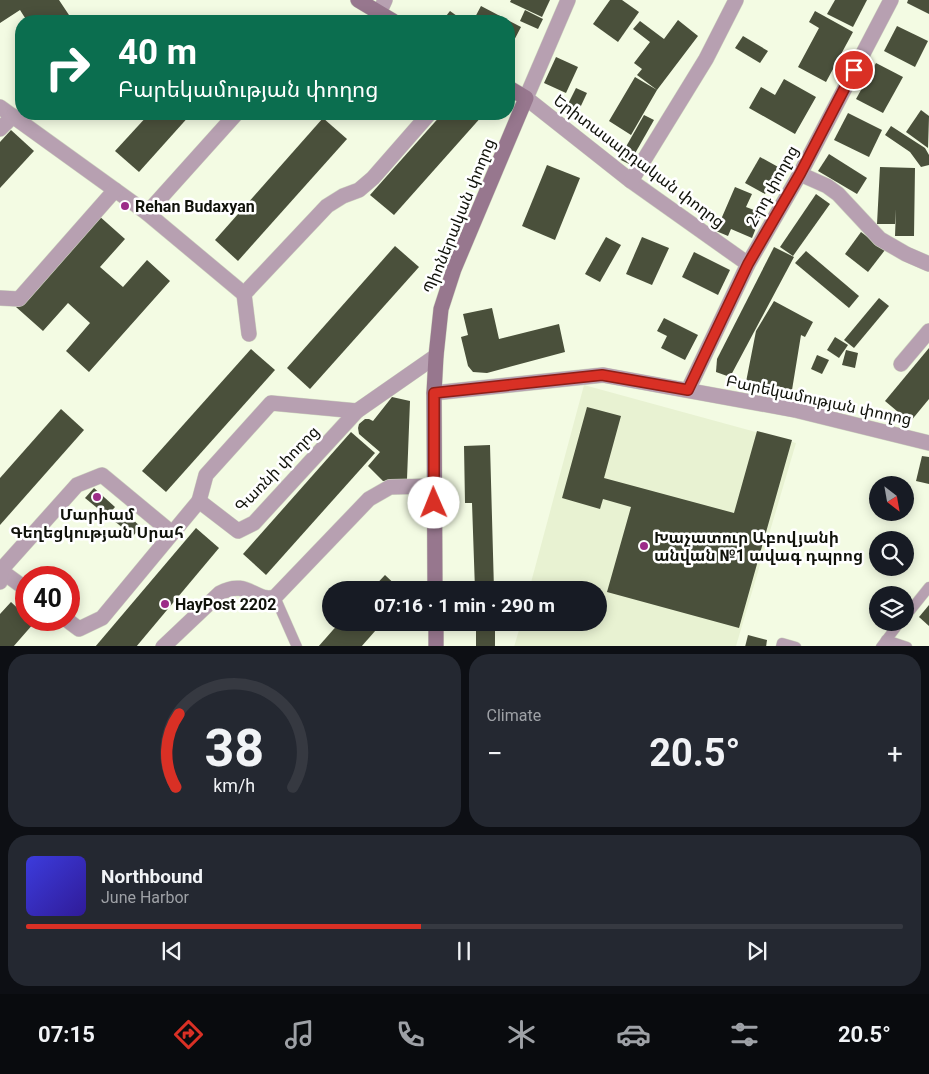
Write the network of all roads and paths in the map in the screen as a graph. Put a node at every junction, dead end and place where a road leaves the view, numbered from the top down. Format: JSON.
{"nodes":[{"id":1,"x":358,"y":0,"type":"edge"},
{"id":2,"x":568,"y":0,"type":"edge"},
{"id":3,"x":736,"y":0,"type":"edge"},
{"id":4,"x":891,"y":0,"type":"edge"},
{"id":5,"x":382,"y":7,"type":"edge"},
{"id":6,"x":515,"y":92,"type":"edge"},
{"id":7,"x":526,"y":98,"type":"junction"},
{"id":8,"x":0,"y":106,"type":"edge"},
{"id":9,"x":13,"y":116,"type":"joint"},
{"id":10,"x":19,"y":120,"type":"edge"},
{"id":11,"x":231,"y":120,"type":"edge"},
{"id":12,"x":424,"y":120,"type":"edge"},
{"id":13,"x":0,"y":129,"type":"edge"},
{"id":14,"x":800,"y":174,"type":"junction"},
{"id":15,"x":631,"y":181,"type":"junction"},
{"id":16,"x":115,"y":190,"type":"junction"},
{"id":17,"x":147,"y":214,"type":"junction"},
{"id":18,"x":748,"y":264,"type":"junction"},
{"id":19,"x":929,"y":264,"type":"edge"},
{"id":20,"x":244,"y":294,"type":"junction"},
{"id":21,"x":0,"y":298,"type":"edge"},
{"id":22,"x":929,"y":331,"type":"edge"},
{"id":23,"x":249,"y":334,"type":"dead end"},
{"id":24,"x":436,"y":356,"type":"junction"},
{"id":25,"x":901,"y":364,"type":"dead end"},
{"id":26,"x":688,"y":390,"type":"junction"},
{"id":27,"x":434,"y":393,"type":"junction"},
{"id":28,"x":357,"y":411,"type":"junction"},
{"id":29,"x":929,"y":443,"type":"edge"},
{"id":30,"x":434,"y":486,"type":"junction"},
{"id":31,"x":199,"y":500,"type":"junction"},
{"id":32,"x":172,"y":533,"type":"junction"},
{"id":33,"x":0,"y":574,"type":"edge"},
{"id":34,"x":435,"y":581,"type":"edge"},
{"id":35,"x":15,"y":583,"type":"edge"},
{"id":36,"x":929,"y":587,"type":"edge"},
{"id":37,"x":275,"y":597,"type":"junction"},
{"id":38,"x":914,"y":605,"type":"edge"},
{"id":39,"x":80,"y":629,"type":"edge"},
{"id":40,"x":436,"y":631,"type":"edge"},
{"id":41,"x":893,"y":631,"type":"edge"},
{"id":42,"x":883,"y":643,"type":"edge"},
{"id":43,"x":163,"y":646,"type":"edge"},
{"id":44,"x":297,"y":646,"type":"edge"},
{"id":45,"x":436,"y":646,"type":"edge"},
{"id":46,"x":781,"y":646,"type":"edge"},
{"id":47,"x":796,"y":646,"type":"edge"},
{"id":48,"x":908,"y":646,"type":"edge"}],
"edges":[{"from":1,"to":5,"type":"street"},
{"from":2,"to":7,"type":"street"},
{"from":3,"to":15,"type":"street"},
{"from":4,"to":14,"type":"street","name":"2-րդ փողոց"},
{"from":6,"to":7,"type":"street","name":"Երիտասարդական փողոց"},
{"from":7,"to":15,"type":"street","name":"Երիտասարդական փողոց"},
{"from":7,"to":24,"type":"street","name":"Պիոներական փողոց"},
{"from":8,"to":9,"type":"street"},
{"from":9,"to":13,"type":"street"},
{"from":10,"to":16,"type":"street"},
{"from":11,"to":17,"type":"street"},
{"from":12,"to":20,"type":"street"},
{"from":14,"to":18,"type":"street","name":"2-րդ փողոց"},
{"from":14,"to":19,"type":"street"},
{"from":15,"to":18,"type":"street","name":"Երիտասարդական փողոց"},
{"from":16,"to":17,"type":"street"},
{"from":16,"to":21,"type":"street"},
{"from":17,"to":20,"type":"street"},
{"from":18,"to":26,"type":"street","name":"2-րդ փողոց"},
{"from":20,"to":23,"type":"street"},
{"from":22,"to":25,"type":"street"},
{"from":24,"to":27,"type":"street","name":"Պիոներական փողոց"},
{"from":24,"to":28,"type":"street","name":"Գառնի փողոց"},
{"from":26,"to":27,"type":"street","name":"Բարեկամության փողոց"},
{"from":26,"to":29,"type":"street","name":"Բարեկամության փողոց"},
{"from":27,"to":30,"type":"street","name":"Պիոներական փողոց"},
{"from":28,"to":31,"type":"street"},
{"from":28,"to":31,"type":"street","name":"Գառնի փողոց"},
{"from":30,"to":34,"type":"street","name":"Պիոներական փողոց"},
{"from":30,"to":37,"type":"street"},
{"from":31,"to":32,"type":"street"},
{"from":32,"to":33,"type":"street"},
{"from":32,"to":39,"type":"street"},
{"from":33,"to":35,"type":"street"},
{"from":36,"to":38,"type":"lane"},
{"from":37,"to":43,"type":"street"},
{"from":37,"to":44,"type":"lane"},
{"from":40,"to":45,"type":"street"},
{"from":41,"to":42,"type":"lane"},
{"from":42,"to":48,"type":"lane"},
{"from":46,"to":47,"type":"lane"}]}
